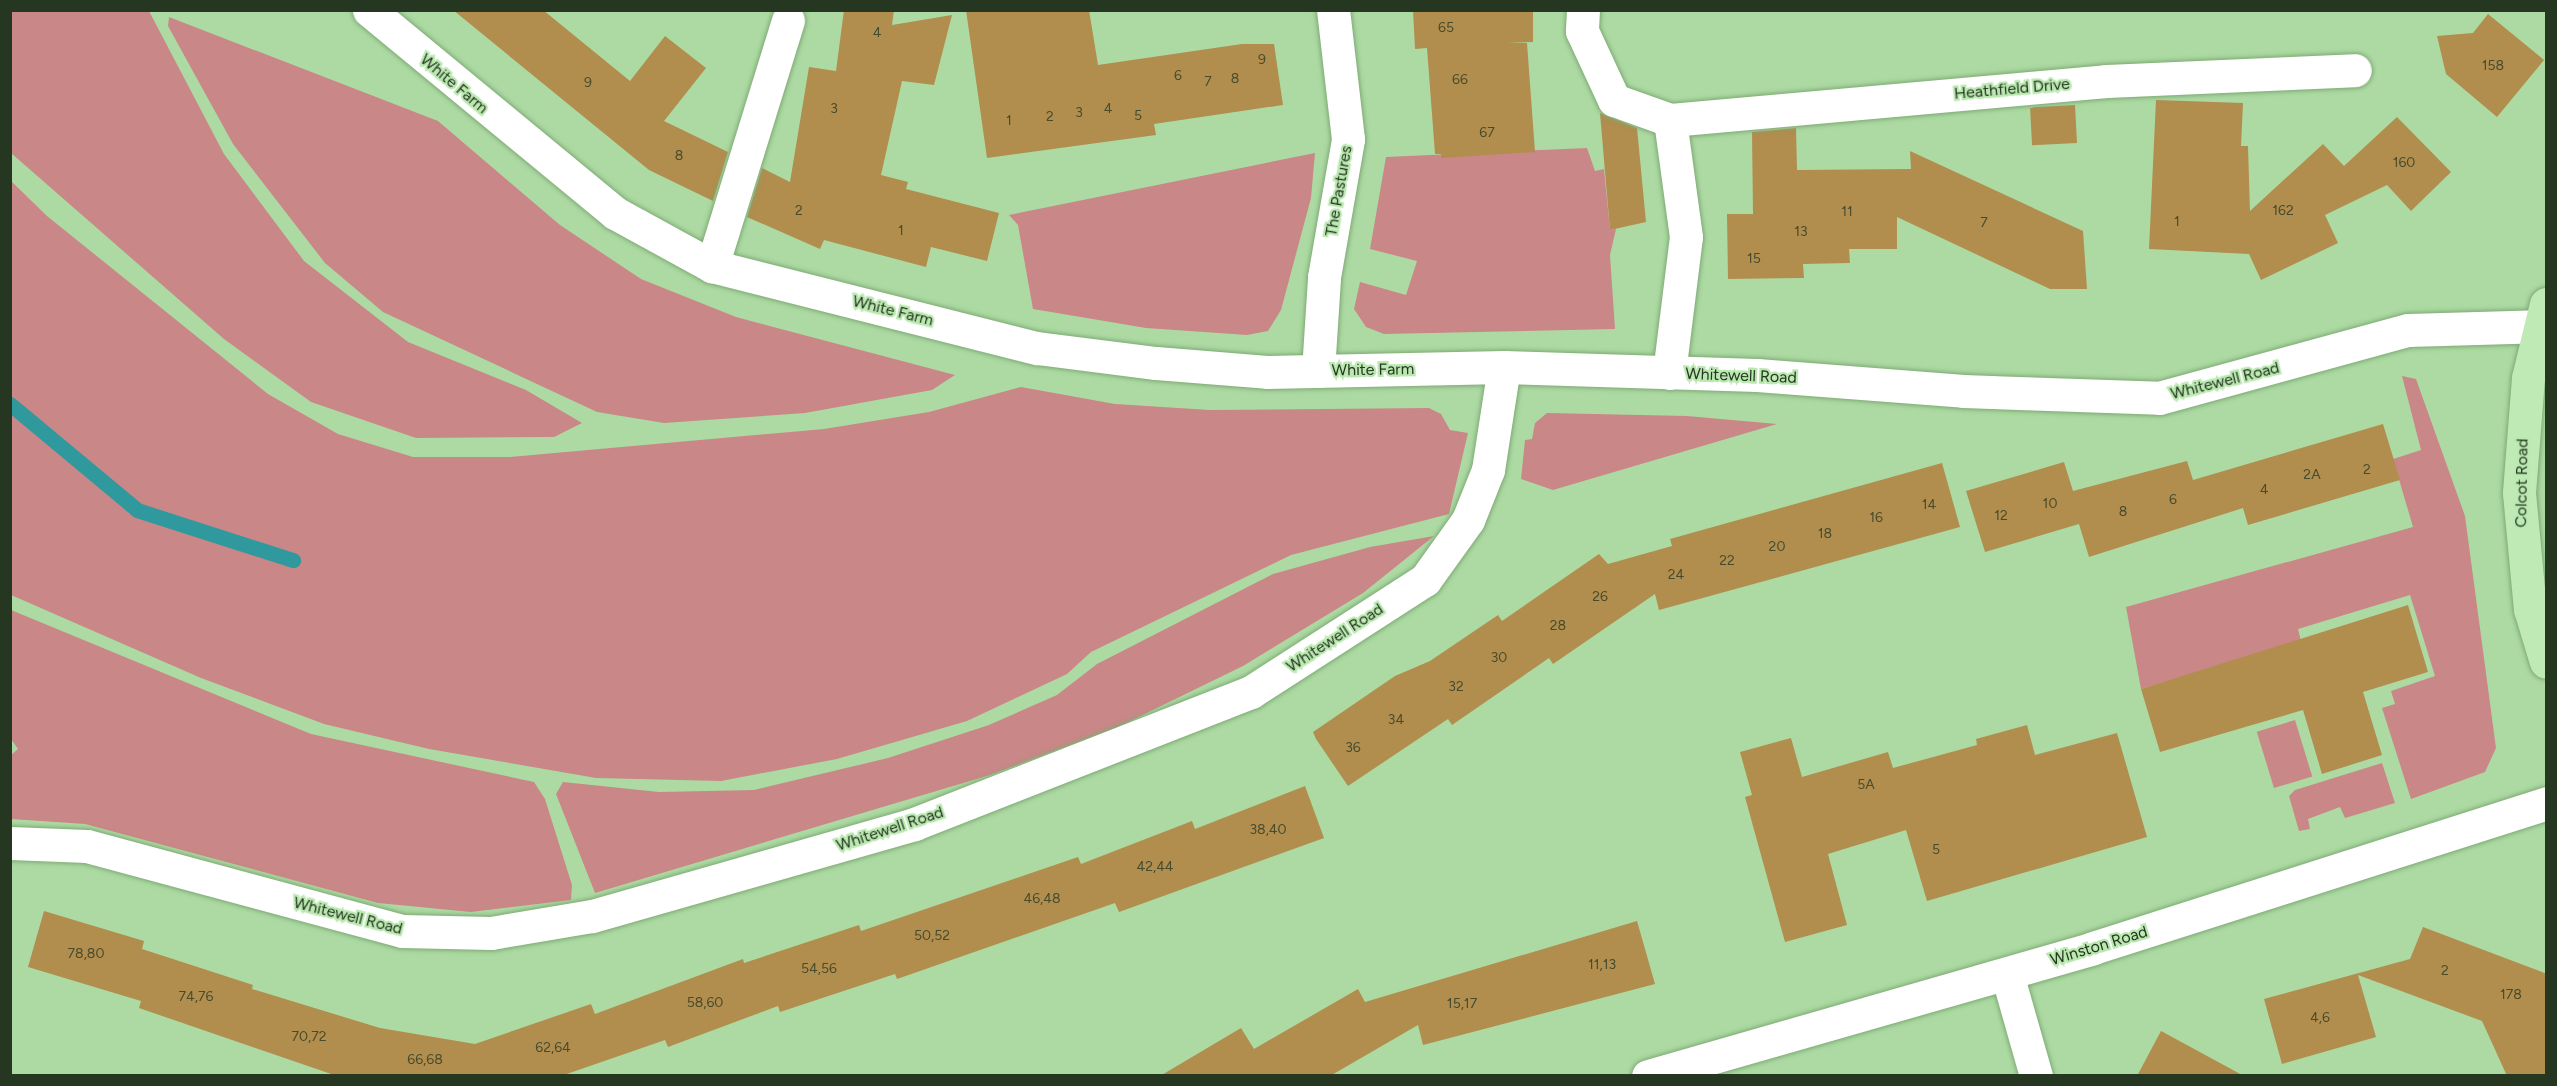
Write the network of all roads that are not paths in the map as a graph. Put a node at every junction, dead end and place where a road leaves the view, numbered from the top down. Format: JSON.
{"nodes":[{"id":1,"x":369,"y":10,"type":"edge"},
{"id":2,"x":1333,"y":10,"type":"edge"},
{"id":3,"x":1583,"y":10,"type":"edge"},
{"id":4,"x":788,"y":21,"type":"dead end"},
{"id":5,"x":2355,"y":70,"type":"dead end"},
{"id":6,"x":1670,"y":120,"type":"junction"},
{"id":7,"x":712,"y":266,"type":"junction"},
{"id":8,"x":2544,"y":319,"type":"edge"},
{"id":9,"x":1504,"y":367,"type":"junction"},
{"id":10,"x":1318,"y":371,"type":"junction"},
{"id":11,"x":1669,"y":373,"type":"junction"},
{"id":12,"x":2547,"y":662,"type":"edge"},
{"id":13,"x":2547,"y":803,"type":"edge"},
{"id":14,"x":10,"y":843,"type":"edge"},
{"id":15,"x":2007,"y":974,"type":"junction"},
{"id":16,"x":1648,"y":1076,"type":"edge"},
{"id":17,"x":2036,"y":1076,"type":"edge"}],
"edges":[{"from":1,"to":7,"type":"street","name":"White Farm"},
{"from":2,"to":10,"type":"street","name":"The Pastures"},
{"from":3,"to":6,"type":"street","name":"Heathfield Drive"},
{"from":4,"to":7,"type":"street"},
{"from":5,"to":6,"type":"street","name":"Heathfield Drive"},
{"from":6,"to":11,"type":"street"},
{"from":7,"to":10,"type":"street","name":"White Farm"},
{"from":8,"to":11,"type":"street","name":"Whitewell Road"},
{"from":8,"to":12,"type":"main road","name":"Colcot Road"},
{"from":9,"to":10,"type":"street","name":"White Farm"},
{"from":9,"to":11,"type":"street","name":"Whitewell Road"},
{"from":9,"to":14,"type":"street","name":"Whitewell Road"},
{"from":13,"to":15,"type":"street","name":"Winston Road"},
{"from":15,"to":16,"type":"street","name":"Winston Road"},
{"from":15,"to":17,"type":"street"}]}
